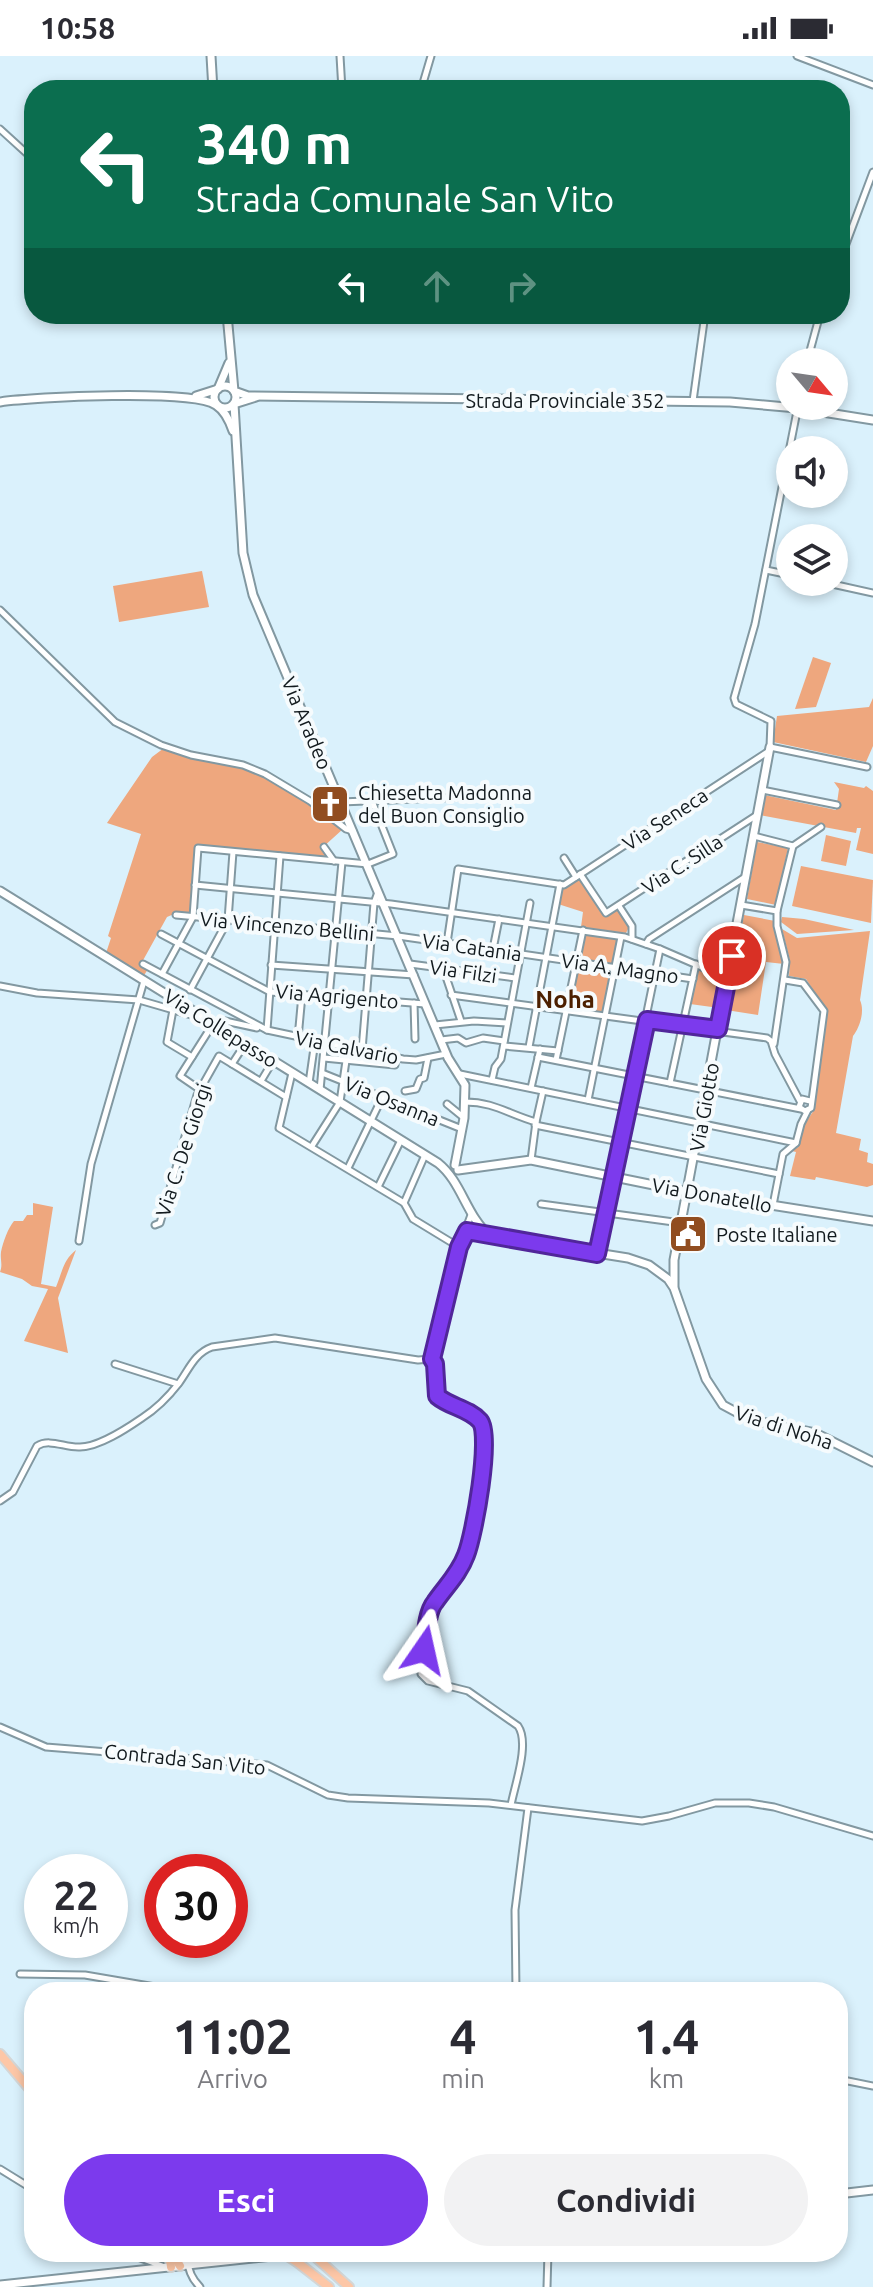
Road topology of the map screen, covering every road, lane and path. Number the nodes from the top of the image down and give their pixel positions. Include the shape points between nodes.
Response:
1 (211, 56) edge
2 (340, 56) edge
3 (431, 56) edge
4 (797, 56) edge
5 (212, 80) edge
6 (341, 80) edge
7 (424, 80) edge
8 (873, 85) edge
9 (0, 129) edge
10 (24, 151) edge
11 (873, 172) edge
12 (850, 233) edge
13 (228, 324) edge
14 (704, 324) edge
15 (817, 324) edge
16 (811, 348) edge
17 (230, 360) junction
18 (218, 389) junction
19 (234, 391) junction
20 (190, 397) junction
21 (256, 397) junction
22 (693, 401) junction
23 (0, 402) edge
24 (234, 404) junction
25 (218, 406) junction
26 (776, 406) edge
27 (848, 416) edge
28 (795, 420) edge
29 (873, 420) edge
30 (235, 437) junction
31 (766, 570) junction
32 (776, 572) edge
33 (848, 588) edge
34 (873, 593) edge
35 (0, 610) edge
36 (770, 749) junction
37 (867, 767) dead end
38 (762, 790) junction
39 (464, 797) dead end
40 (372, 801) junction
41 (341, 802) junction
42 (837, 805) dead end
43 (758, 815) junction
44 (821, 827) dead end
45 (353, 831) junction
46 (754, 836) junction
47 (793, 846) junction
48 (324, 847) dead end
49 (233, 852) junction
50 (280, 856) junction
51 (564, 858) dead end
52 (338, 862) junction
53 (368, 864) junction
54 (578, 875) junction
55 (746, 877) junction
56 (560, 884) junction
57 (195, 885) junction
58 (230, 889) junction
59 (379, 890) junction
60 (0, 891) edge
61 (277, 893) junction
62 (337, 899) junction
63 (374, 903) junction
64 (530, 903) dead end
65 (385, 905) junction
66 (741, 905) junction
67 (619, 906) junction
68 (777, 911) junction
69 (452, 912) junction
70 (176, 915) dead end
71 (193, 917) junction
72 (499, 919) junction
73 (228, 920) junction
74 (527, 923) junction
75 (275, 924) junction
76 (552, 926) junction
77 (334, 930) junction
78 (583, 930) junction
79 (161, 934) dead end
80 (371, 934) junction
81 (398, 936) junction
82 (621, 937) junction
83 (632, 939) junction
84 (447, 943) junction
85 (178, 944) junction
86 (646, 944) junction
87 (493, 949) junction
88 (660, 949) junction
89 (520, 954) junction
90 (546, 958) junction
91 (207, 959) junction
92 (577, 962) junction
93 (143, 964) dead end
94 (410, 964) junction
95 (696, 964) junction
96 (271, 965) junction
97 (615, 967) junction
98 (443, 968) junction
99 (331, 969) junction
100 (368, 972) junction
101 (656, 973) junction
102 (162, 974) junction
103 (415, 975) junction
104 (515, 978) junction
105 (727, 978) junction
106 (693, 979) junction
107 (144, 980) junction
108 (785, 980) junction
109 (0, 986) edge
110 (190, 990) junction
111 (270, 992) junction
112 (302, 995) junction
113 (451, 995) junction
114 (329, 997) junction
115 (139, 1000) junction
116 (366, 1000) junction
117 (414, 1003) junction
118 (511, 1003) junction
119 (427, 1004) junction
120 (537, 1006) junction
121 (568, 1009) junction
122 (173, 1010) junction
123 (196, 1012) junction
124 (231, 1012) junction
125 (606, 1015) junction
126 (647, 1020) junction
127 (225, 1021) junction
128 (461, 1021) junction
129 (507, 1023) junction
130 (435, 1025) junction
131 (684, 1025) junction
132 (217, 1026) junction
133 (718, 1029) junction
134 (267, 1030) junction
135 (298, 1038) junction
136 (415, 1039) dead end
137 (441, 1040) junction
138 (315, 1041) junction
139 (325, 1043) junction
140 (245, 1044) junction
141 (504, 1044) junction
142 (773, 1045) junction
143 (348, 1047) junction
144 (529, 1047) junction
145 (540, 1049) junction
146 (362, 1050) junction
147 (558, 1051) junction
148 (447, 1054) junction
149 (192, 1057) junction
150 (396, 1057) junction
151 (538, 1057) junction
152 (324, 1058) junction
153 (428, 1058) junction
154 (347, 1060) junction
155 (556, 1060) junction
156 (273, 1061) junction
157 (232, 1064) junction
158 (595, 1068) junction
159 (292, 1073) junction
160 (322, 1073) junction
161 (456, 1073) junction
162 (634, 1075) junction
163 (492, 1080) junction
164 (261, 1081) junction
165 (343, 1081) junction
166 (309, 1083) junction
167 (670, 1083) junction
168 (531, 1088) junction
169 (199, 1089) junction
170 (320, 1090) junction
171 (405, 1091) dead end
172 (543, 1091) junction
173 (707, 1091) junction
174 (286, 1097) junction
175 (382, 1098) junction
176 (588, 1100) junction
177 (800, 1101) junction
178 (810, 1101) junction
179 (340, 1102) junction
180 (465, 1102) junction
181 (447, 1104) dead end
182 (628, 1108) junction
183 (805, 1110) junction
184 (464, 1118) junction
185 (372, 1122) junction
186 (535, 1123) junction
187 (701, 1123) junction
188 (462, 1129) junction
189 (401, 1140) junction
190 (621, 1142) junction
191 (796, 1143) junction
192 (312, 1146) junction
193 (425, 1154) junction
194 (695, 1157) junction
195 (531, 1160) junction
196 (348, 1168) junction
197 (452, 1169) junction
198 (779, 1174) junction
199 (614, 1176) junction
200 (378, 1187) junction
201 (688, 1192) junction
202 (404, 1203) junction
203 (541, 1204) dead end
204 (773, 1206) junction
205 (606, 1213) junction
206 (471, 1215) junction
207 (873, 1221) edge
208 (682, 1223) junction
209 (155, 1225) dead end
210 (467, 1231) junction
211 (490, 1236) junction
212 (79, 1241) dead end
213 (459, 1247) junction
214 (597, 1254) junction
215 (674, 1260) junction
216 (660, 1272) junction
217 (674, 1288) junction
218 (432, 1359) junction
219 (115, 1364) dead end
220 (178, 1384) junction
221 (873, 1462) edge
222 (0, 1501) edge
223 (0, 1727) edge
224 (511, 1805) junction
225 (528, 1808) junction
226 (873, 1836) edge
227 (20, 1974) dead end
228 (126, 1982) edge
229 (516, 1982) edge
230 (0, 2054) edge
231 (848, 2081) edge
232 (24, 2082) edge
233 (873, 2086) edge
234 (0, 2169) edge
235 (24, 2184) edge
236 (873, 2190) edge
237 (848, 2193) edge
238 (161, 2262) edge
239 (174, 2262) edge
240 (180, 2262) edge
241 (214, 2262) edge
242 (297, 2262) edge
243 (322, 2262) edge
244 (326, 2262) edge
245 (548, 2262) edge
246 (176, 2266) junction
247 (327, 2266) junction
248 (0, 2285) edge
249 (200, 2287) edge
250 (329, 2287) edge
251 (349, 2287) edge
252 (547, 2287) edge

1 - 5 street
2 - 6 street
3 - 7 street
4 - 8 street
9 - 10 street
11 - 12 street
13 - 17 street
14 - 22 street
15 - 16 street
17 - 18 street
17 - 19 street
18 - 19 street
18 - 20 street
18 - 25 street
19 - 21 street, Strada Provinciale 352
19 - 24 street
20 - 23 street
20 - 25 street
21 - 22 street, Strada Provinciale 352
21 - 24 street, Strada Provinciale 352
22 - 26 street, Strada Provinciale 352
24 - 25 street
24 - 30 street, Via Aradeo
25 - 30 street, Via Aradeo
27 - 29 street, Strada Provinciale 352
28 - 31 street
30 - 41 street, Via Aradeo via 253,595
31 - 32 street
31 - 36 street via 734,698 736,704 771,721
33 - 34 street
35 - 45 street via 115,722 161,745 265,774
36 - 37 street
36 - 38 street, Via Giotto
36 - 54 street, Via Seneca
38 - 42 street
38 - 43 street, Via Giotto
39 - 40 street
40 - 41 street
40 - 53 street via 393,854
41 - 45 street, Via Aradeo
43 - 46 street, Via Giotto
43 - 67 street, Via C. Silla
44 - 47 street
45 - 53 street, Via Aradeo
46 - 47 street
46 - 55 street, Via Giotto
47 - 68 street
48 - 52 street
49 - 50 street
49 - 57 street via 198,848
49 - 58 street
50 - 52 street
50 - 61 street
51 - 54 street
52 - 53 street
52 - 62 street
53 - 59 street, Via Aradeo
54 - 56 street, Via Seneca
54 - 67 street, Via C. Silla via 606,913
55 - 66 street, Via Giotto
55 - 86 street
56 - 69 street via 458,869
56 - 76 street
57 - 58 street
57 - 71 street
58 - 61 street
58 - 73 street
59 - 63 street
59 - 65 street, Via Aradeo
60 - 107 street, Via Collepasso
61 - 62 street
61 - 75 street
62 - 63 street
62 - 77 street
63 - 65 street
63 - 80 street
64 - 74 street
65 - 69 street
65 - 81 street, Via Aradeo
66 - 68 street
66 - 105 street, Via Giotto
67 - 83 street via 632,926
68 - 108 street
69 - 72 street
69 - 84 street
70 - 71 street, Via Vincenzo Bellini
71 - 73 street, Via Vincenzo Bellini
71 - 85 street
72 - 74 street
72 - 87 street
73 - 75 street, Via Vincenzo Bellini
73 - 91 street
74 - 76 street
74 - 89 street
75 - 77 street, Via Vincenzo Bellini
75 - 96 street
76 - 78 street
76 - 90 street
77 - 80 street, Via Vincenzo Bellini
77 - 99 street
78 - 82 street
78 - 92 street
79 - 85 street, Via Agrigento
80 - 81 street, Via Vincenzo Bellini
80 - 100 street
81 - 84 street, Via Catania
81 - 94 street, Via Aradeo
82 - 83 street
82 - 97 street
83 - 86 street
84 - 87 street, Via Catania
85 - 91 street, Via Agrigento
85 - 102 street
86 - 88 street
87 - 89 street, Via Catania
88 - 95 street
88 - 101 street
89 - 90 street, Via Catania
89 - 104 street
90 - 92 street, Via A. Magno
90 - 120 street
91 - 110 street
91 - 111 street, Via Agrigento
92 - 97 street, Via A. Magno
92 - 121 street
93 - 102 street, Via Calvario
94 - 98 street, Via Filzi
94 - 103 street, Via Aradeo
95 - 105 street
95 - 106 street
96 - 99 street
96 - 111 street
97 - 101 street, Via A. Magno
97 - 125 street
98 - 104 street, Via Filzi
98 - 113 street
99 - 100 street
99 - 114 street
100 - 103 street
100 - 116 street
101 - 106 street, Via A. Magno
101 - 126 street
102 - 110 street, Via Calvario
103 - 119 street, Via Aradeo
104 - 118 street
105 - 133 street, Via Giotto
106 - 131 street
107 - 115 street
107 - 123 street, Via Collepasso
108 - 142 street
108 - 178 street via 803,983 824,1011
109 - 115 street
110 - 124 street, Via Calvario
111 - 112 street, Via Agrigento
111 - 134 street
112 - 114 street, Via Agrigento
112 - 135 street
113 - 118 street
113 - 128 street
114 - 116 street, Via Agrigento
114 - 139 street
115 - 122 street
115 - 212 street via 91,1164
116 - 117 street, Via Agrigento
116 - 146 street
117 - 119 street, Via Agrigento
117 - 136 street
118 - 120 street
118 - 129 street
119 - 130 street, Via Aradeo
120 - 121 street
120 - 144 street
121 - 125 street
121 - 147 street
122 - 123 street
122 - 149 street via 167,1042
123 - 132 street, Via Collepasso
124 - 127 street
124 - 134 street, Via Calvario
125 - 126 street
125 - 158 street
126 - 131 street
126 - 162 street
127 - 132 street
127 - 134 street, Via Calvario
128 - 129 street
128 - 130 street
129 - 141 street
130 - 137 street, Via Aradeo
131 - 133 street
131 - 167 street
132 - 140 street, Via Collepasso
132 - 149 street
133 - 142 street via 767,1038
133 - 173 street, Via Giotto
134 - 135 street, Via Calvario
135 - 138 street, Via Calvario
137 - 141 street via 458,1038 466,1043 483,1038
137 - 148 street, Via Aradeo
138 - 139 street, Via Calvario
138 - 166 street
139 - 143 street, Via Calvario
139 - 152 street
140 - 156 street, Via Collepasso
140 - 157 street
141 - 144 street
141 - 163 street
142 - 177 street
143 - 146 street, Via Calvario
143 - 154 street
144 - 145 street
145 - 147 street
145 - 151 street
146 - 150 street, Via Calvario
147 - 155 street
148 - 153 street, Via Calvario
148 - 161 street, Via Aradeo
149 - 169 street via 180,1076
150 - 153 street, Via Calvario
150 - 154 street via 395,1065
151 - 155 street
151 - 168 street
152 - 154 street
152 - 160 street
153 - 171 street via 424,1078 416,1089
154 - 165 street
155 - 158 street
156 - 159 street, Via Collepasso
156 - 164 street
157 - 164 street, Via C. De Giorgi
157 - 169 street, Via C. De Giorgi via 219,1056
158 - 162 street
158 - 176 street
159 - 166 street, Via Collepasso
159 - 174 street
160 - 165 street, Via Osanna
160 - 170 street
161 - 163 street
161 - 180 street, Via Aradeo via 465,1085
162 - 167 street
162 - 182 street
163 - 168 street
164 - 174 street, Via C. De Giorgi
165 - 175 street, Via Osanna
165 - 179 street
166 - 170 street, Via Collepasso
167 - 173 street
168 - 172 street
169 - 209 street, Via C. De Giorgi via 160,1223
170 - 179 street, Via Collepasso
172 - 176 street
172 - 186 street
173 - 183 street
173 - 187 street, Via Giotto
174 - 192 street via 279,1128
175 - 185 street
175 - 188 street, Via Osanna
176 - 182 street
177 - 178 street
177 - 183 street
178 - 183 street
179 - 185 street, Via Collepasso
179 - 192 street
180 - 184 street
180 - 186 street via 489,1102
181 - 184 street
182 - 187 street
182 - 190 street
183 - 191 street
184 - 188 street
185 - 189 street, Via Collepasso
185 - 196 street
186 - 190 street
186 - 195 street
187 - 191 street
187 - 194 street, Via Giotto
188 - 197 street
189 - 193 street, Via Collepasso
189 - 200 street
190 - 194 street
190 - 199 street
191 - 198 street via 783,1154
192 - 196 street
193 - 197 street, Via Collepasso
193 - 202 street
194 - 198 street
194 - 201 street, Via Giotto
195 - 197 street, Via Donatello
195 - 199 street, Via Donatello
196 - 200 street
197 - 206 street
198 - 204 street
199 - 201 street, Via Donatello
199 - 205 street
200 - 202 street
201 - 204 street, Via Donatello
201 - 208 street, Via Giotto
202 - 213 street via 413,1219
203 - 205 street
204 - 207 street, Via Donatello
205 - 208 street
205 - 214 street
206 - 210 street
206 - 211 street
208 - 215 street, Via Giotto
210 - 211 street
210 - 213 street
211 - 214 street
213 - 218 street
214 - 216 street via 635,1260
215 - 216 street
215 - 217 street, Via Giotto
216 - 217 street
217 - 221 street, Via di Noha via 706,1379 723,1405 751,1420 815,1433
218 - 220 street via 260,1339 203,1350
218 - 224 street via 437,1396 470,1412 485,1435 467,1554 434,1602 421,1674 428,1681 468,1691 522,1731
219 - 220 street
220 - 222 street via 145,1416 94,1444 84,1448 40,1443 11,1495
223 - 224 street, Contrada San Vito via 46,1747 267,1765 328,1795
224 - 225 street, Contrada San Vito
225 - 226 street, Contrada San Vito via 642,1821 715,1803 749,1803
225 - 229 street via 515,1909
227 - 228 street
230 - 232 main road
231 - 233 street
234 - 235 street
236 - 237 street
238 - 246 street
239 - 246 main road
240 - 246 street
241 - 246 street
242 - 250 main road, bridge
243 - 247 main road
244 - 247 main road
245 - 252 street
246 - 248 street
246 - 249 street
247 - 251 main road

